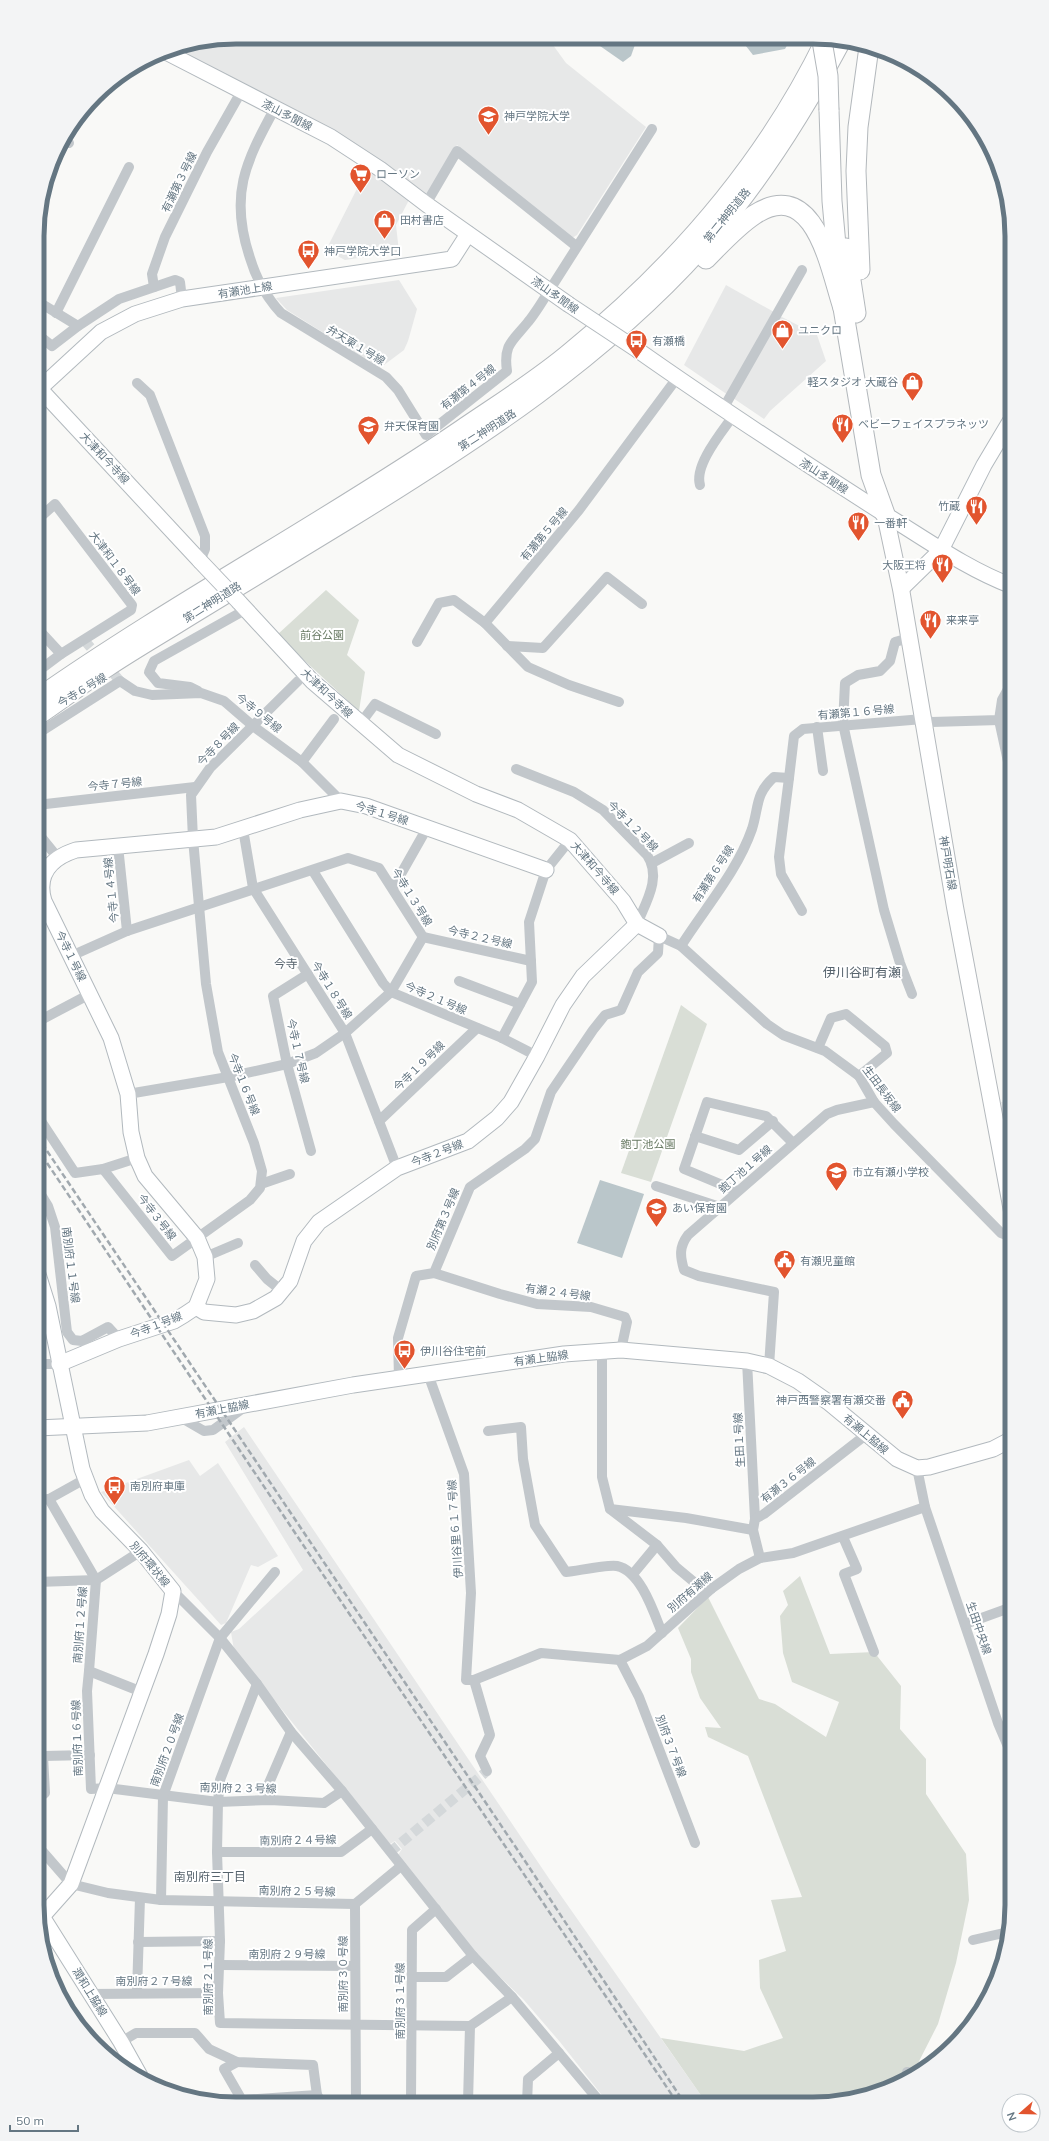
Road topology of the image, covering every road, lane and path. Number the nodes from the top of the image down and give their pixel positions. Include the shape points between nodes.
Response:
1 (822, 44) edge
2 (823, 44) edge
3 (831, 45) edge
4 (838, 46) edge
5 (868, 52) edge
6 (172, 55) edge
7 (241, 92) junction
8 (275, 108) junction
9 (833, 110) junction
10 (652, 129) dead end
11 (129, 167) dead end
12 (426, 204) junction
13 (468, 234) junction
14 (576, 246) junction
15 (802, 270) dead end
16 (154, 287) junction
17 (262, 287) junction
18 (550, 291) junction
19 (182, 299) junction
20 (44, 305) edge
21 (848, 305) junction
22 (56, 313) junction
23 (78, 326) junction
24 (44, 340) edge
25 (677, 378) junction
26 (137, 383) dead end
27 (44, 384) edge
28 (44, 395) edge
29 (515, 412) junction
30 (728, 412) junction
31 (1005, 430) edge
32 (426, 435) joint
33 (700, 485) dead end
34 (44, 514) edge
35 (885, 514) junction
36 (941, 550) junction
37 (200, 561) junction
38 (1005, 583) edge
39 (900, 589) junction
40 (642, 604) dead end
41 (242, 606) junction
42 (485, 623) junction
43 (44, 636) edge
44 (909, 638) junction
45 (417, 642) dead end
46 (507, 646) junction
47 (61, 654) junction
48 (44, 667) edge
49 (120, 681) joint
50 (298, 681) dead end
51 (201, 693) junction
52 (44, 694) edge
53 (1005, 695) edge
54 (619, 702) dead end
55 (44, 711) edge
56 (334, 719) dead end
57 (923, 719) junction
58 (999, 720) junction
59 (360, 724) junction
60 (843, 724) junction
61 (253, 726) junction
62 (817, 727) junction
63 (44, 730) edge
64 (436, 734) dead end
65 (1005, 748) edge
66 (302, 762) junction
67 (516, 769) dead end
68 (823, 771) dead end
69 (789, 778) junction
70 (195, 787) junction
71 (341, 801) junction
72 (44, 804) edge
73 (427, 828) junction
74 (243, 829) junction
75 (193, 839) junction
76 (570, 840) junction
77 (44, 841) edge
78 (689, 843) dead end
79 (118, 846) junction
80 (58, 858) junction
81 (652, 862) junction
82 (546, 870) junction
83 (313, 871) junction
84 (44, 878) edge
85 (253, 888) junction
86 (392, 888) junction
87 (44, 902) edge
88 (199, 907) junction
89 (802, 911) dead end
90 (637, 924) junction
91 (127, 930) junction
92 (659, 936) junction
93 (423, 937) junction
94 (681, 946) junction
95 (71, 956) junction
96 (531, 961) junction
97 (308, 974) junction
98 (459, 981) dead end
99 (391, 992) junction
100 (90, 994) junction
101 (912, 994) dead end
102 (520, 1004) junction
103 (44, 1018) edge
104 (476, 1028) junction
105 (345, 1033) junction
106 (502, 1038) junction
107 (818, 1048) junction
108 (537, 1056) junction
109 (288, 1064) junction
110 (859, 1076) junction
111 (228, 1077) junction
112 (128, 1094) junction
113 (874, 1102) junction
114 (379, 1121) junction
115 (773, 1122) junction
116 (44, 1126) edge
117 (695, 1136) junction
118 (793, 1143) junction
119 (311, 1151) dead end
120 (137, 1158) junction
121 (396, 1168) junction
122 (103, 1169) junction
123 (290, 1174) dead end
124 (1005, 1174) edge
125 (260, 1184) junction
126 (656, 1186) dead end
127 (738, 1191) junction
128 (44, 1199) edge
129 (720, 1207) junction
130 (1005, 1234) edge
131 (197, 1238) junction
132 (238, 1243) dead end
133 (205, 1257) junction
134 (255, 1265) dead end
135 (434, 1273) junction
136 (282, 1291) junction
137 (196, 1307) junction
138 (44, 1310) edge
139 (119, 1339) junction
140 (621, 1350) junction
141 (602, 1351) junction
142 (746, 1361) junction
143 (44, 1364) edge
144 (59, 1364) junction
145 (769, 1366) junction
146 (428, 1374) junction
147 (399, 1378) junction
148 (73, 1426) junction
149 (44, 1428) edge
150 (488, 1431) dead end
151 (867, 1434) junction
152 (1005, 1442) edge
153 (917, 1468) junction
154 (85, 1479) junction
155 (44, 1499) edge
156 (49, 1499) junction
157 (925, 1507) junction
158 (610, 1509) junction
159 (755, 1519) junction
160 (753, 1530) junction
161 (844, 1537) junction
162 (657, 1545) junction
163 (141, 1551) junction
164 (760, 1558) junction
165 (275, 1572) dead end
166 (633, 1574) junction
167 (96, 1580) junction
168 (44, 1582) edge
169 (711, 1589) junction
170 (173, 1592) junction
171 (1005, 1610) edge
172 (965, 1624) junction
173 (662, 1633) junction
174 (220, 1638) junction
175 (874, 1652) dead end
176 (620, 1660) junction
177 (89, 1671) junction
178 (474, 1680) junction
179 (257, 1684) junction
180 (142, 1692) junction
181 (291, 1732) junction
182 (1005, 1740) edge
183 (44, 1755) edge
184 (90, 1755) junction
185 (487, 1771) dead end
186 (107, 1788) junction
187 (342, 1791) junction
188 (163, 1796) junction
189 (270, 1800) junction
190 (218, 1802) junction
191 (372, 1829) junction
192 (695, 1843) dead end
193 (217, 1852) junction
194 (44, 1853) edge
195 (401, 1866) junction
196 (71, 1884) junction
197 (140, 1898) junction
198 (161, 1900) junction
199 (219, 1902) junction
200 (355, 1904) junction
201 (436, 1910) junction
202 (44, 1911) edge
203 (45, 1923) edge
204 (1002, 1933) edge
205 (973, 1940) dead end
206 (220, 1941) junction
207 (138, 1942) junction
208 (473, 1956) junction
209 (220, 1966) junction
210 (355, 1966) junction
211 (412, 1977) junction
212 (137, 1992) junction
213 (218, 1993) junction
214 (90, 1994) junction
215 (512, 1997) junction
216 (355, 2025) junction
217 (412, 2025) junction
218 (470, 2026) junction
219 (121, 2042) junction
220 (559, 2053) junction
221 (237, 2062) junction
222 (136, 2069) edge
223 (240, 2097) edge
224 (319, 2097) edge
225 (356, 2097) edge
226 (411, 2097) edge
227 (468, 2097) edge
228 (527, 2097) edge
229 (596, 2097) edge

1 - 52 highway, 第二神明道路 via 815,62 774,130 725,199 639,292 571,352 398,472 101,654
2 - 9 highway, bridge
3 - 9 highway via 835,75
4 - 29 highway, 第二神明道路 via 780,145 735,208 707,241 617,330
5 - 21 highway via 858,128 856,179 860,270
6 - 7 street, 漆山多聞線
7 - 8 street, 漆山多聞線
7 - 16 street, 有瀬第３号線 via 207,152 165,237 152,274
8 - 12 street, 漆山多聞線 via 331,137 380,169
8 - 17 street, 弁天東１号線 via 250,158 242,183 239,210 243,239
9 - 21 highway via 832,201
10 - 14 street
11 - 22 street
12 - 13 street, 漆山多聞線
12 - 14 street via 457,151
13 - 17 street, 有瀬池上線 via 452,259
13 - 18 street, 漆山多聞線
14 - 18 street
15 - 30 street
16 - 19 street via 174,280 180,282
16 - 23 street via 119,299
17 - 19 street, 有瀬池上線
17 - 32 street, 弁天東１号線 via 281,313 386,377 398,390
18 - 25 street, 漆山多聞線, bridge
18 - 32 street, 有瀬第４号線 via 528,322 510,341 505,357 507,371
19 - 27 street, 有瀬池上線 via 135,314 101,332
20 - 22 street
21 - 29 highway via 813,224 795,209 779,206 770,208 746,221 667,295 583,366
21 - 35 highway via 872,475
22 - 23 street
23 - 24 street via 52,346
25 - 30 street, 漆山多聞線
25 - 42 street, 有瀬第５号線 via 579,510
26 - 37 street via 150,395 205,536 205,549
28 - 37 street, 大津和今寺線
29 - 55 highway, 第二神明道路 via 406,483 109,666
30 - 33 street via 704,460
30 - 35 street, 漆山多聞線
31 - 36 street
34 - 47 street, 大津和１８号線 via 55,504 132,605 131,610
35 - 36 street, 漆山多聞線
35 - 39 main road, 神戸明石線
36 - 38 street, 漆山多聞線
36 - 39 street
37 - 41 street, 大津和今寺線, bridge
39 - 44 main road, 神戸明石線
40 - 46 street via 607,577 543,648
41 - 51 street via 154,661 149,672 158,683 190,687
41 - 59 street, 大津和今寺線 via 312,681
42 - 45 street via 454,600 439,604
42 - 46 street
43 - 47 street
44 - 57 main road, 神戸明石線
44 - 60 street via 895,642 890,661 880,671 858,675 845,683
46 - 54 street via 528,667 569,685
47 - 48 street
49 - 51 street, 今寺９号線 via 135,691 152,695
49 - 63 street, 今寺６号線
50 - 61 street, 今寺８号線
51 - 61 street, 今寺９号線 via 224,701
53 - 58 street
56 - 66 street
57 - 58 street, 有瀬第１６号線 via 932,722
57 - 60 street, 有瀬第１６号線
57 - 124 main road, 神戸明石線
58 - 65 street
59 - 64 street via 375,704
59 - 76 street, 大津和今寺線 via 398,755 476,794 518,810
60 - 62 street, 有瀬第１６号線
60 - 101 street via 884,910
61 - 66 street, 今寺９号線
61 - 70 street, 今寺８号線 via 210,768
62 - 68 street
62 - 69 street, 有瀬第１６号線 via 803,729 794,736
66 - 71 street, 今寺９号線
67 - 81 street, 今寺１２号線 via 574,792 603,810
69 - 89 street via 779,857 781,874
69 - 94 street, 有瀬第６号線 via 774,777 764,786 746,845 730,874
70 - 72 street, 今寺７号線
70 - 75 street, 今寺８号線 via 191,795
71 - 73 street, 今寺１号線 via 366,806
71 - 74 street, 今寺１号線 via 300,810
73 - 82 street, 今寺１号線
73 - 86 street
74 - 75 street, 今寺１号線 via 216,837
74 - 85 street, 今寺１８号線
75 - 79 street, 今寺１号線
75 - 88 street, 今寺１６号線
76 - 82 street
76 - 90 street, 大津和今寺線 via 623,901
77 - 80 street
78 - 81 street
79 - 80 street, 今寺１号線 via 76,850
79 - 91 street, 今寺１４号線
80 - 84 street, 今寺１号線 via 49,867
81 - 90 street, 今寺１２号線 via 655,880
82 - 96 street via 529,922
83 - 85 street, 今寺１３号線
83 - 86 street, 今寺１３号線 via 348,858 379,868
83 - 99 street, 今寺２１号線
85 - 88 street, 今寺１３号線
85 - 97 street, 今寺１８号線
86 - 93 street, 今寺１３号線
87 - 95 street, 今寺１号線
88 - 91 street, 今寺１３号線
88 - 111 street, 今寺１６号線 via 206,984 218,1052
90 - 92 street
90 - 108 street, 今寺２号線 via 583,976 562,1005
91 - 95 street, 今寺１３号線
92 - 94 street, 生田長坂線
92 - 135 street, 別府第３号線 via 658,953 638,972 621,1010 605,1015 551,1092 535,1139 525,1149 470,1187
93 - 96 street, 今寺２２号線
93 - 99 street, 今寺１３号線
94 - 107 street, 生田長坂線 via 767,1024 783,1035
95 - 100 street, 今寺１号線
96 - 102 street via 532,982
97 - 105 street, 今寺１８号線
97 - 109 street, 今寺１７号線 via 273,996
98 - 102 street
99 - 104 street, 今寺２１号線
99 - 105 street, 今寺１３号線
100 - 103 street
100 - 112 street, 今寺１号線 via 111,1038
102 - 106 street
104 - 106 street, 今寺２１号線
104 - 114 street, 今寺１９号線
105 - 109 street, 今寺１３号線 via 316,1053
105 - 114 street, 今寺１８号線
106 - 108 street, 今寺２１号線
107 - 110 street, 生田長坂線
107 - 110 street via 831,1018 846,1014 885,1046 887,1053
108 - 121 street, 今寺２号線 via 511,1102 482,1131 468,1141
109 - 111 street, 今寺１３号線
109 - 119 street, 今寺１７号線
110 - 113 street, 生田長坂線
111 - 112 street, 今寺１３号線
111 - 125 street, 今寺１６号線 via 254,1143 262,1171
112 - 120 street, 今寺１号線 via 131,1132
113 - 118 street, 鉋丁池１号線 via 827,1114
113 - 130 street, 生田長坂線
114 - 121 street, 今寺１８号線
115 - 117 street via 739,1150
115 - 117 street via 766,1116 707,1102
115 - 118 street
116 - 122 street via 75,1173
117 - 127 street via 684,1169
118 - 127 street, 鉋丁池１号線
120 - 122 street
120 - 131 street, 今寺１号線 via 146,1176
121 - 136 street, 今寺２号線 via 319,1222 304,1241 290,1281
122 - 131 street, 今寺３号線 via 172,1256
123 - 125 street
125 - 131 street via 260,1188 250,1200
126 - 129 street
127 - 129 street, 鉋丁池１号線
128 - 139 street, 南別府１１号線 via 55,1227 67,1332 72,1340 82,1340 108,1327
129 - 145 street, 鉋丁池１号線 via 682,1242 680,1255 684,1270 700,1276 774,1292
131 - 133 street, 今寺１号線
132 - 133 street
133 - 137 street, 今寺１号線 via 207,1279
134 - 136 street
135 - 140 street, 有瀬２４号線 via 537,1304 591,1307 625,1317 627,1322
135 - 147 street via 416,1276 398,1338
136 - 137 street, 今寺２号線 via 276,1298 253,1311 236,1315 204,1312
137 - 139 street, 今寺１号線 via 174,1321
138 - 144 street, 別府環状線
139 - 144 street, 今寺１号線
140 - 141 street, 有瀬上脇線
140 - 142 street, 有瀬上脇線
141 - 146 street, 有瀬上脇線 via 564,1354
141 - 158 street via 602,1477
142 - 145 street, 有瀬上脇線
142 - 159 street, 生田１号線
143 - 144 street
144 - 148 street, 別府環状線
145 - 151 street, 有瀬上脇線 via 798,1381
146 - 147 street, 有瀬上脇線
146 - 178 street, 伊川谷里６１７号線 via 464,1474 471,1593 466,1680
147 - 148 street, 有瀬上脇線 via 147,1422
148 - 149 street, 有瀬上脇線
148 - 154 street, 別府環状線
150 - 166 street via 521,1427 535,1525 566,1572 617,1566
151 - 153 street, 有瀬上脇線 via 897,1459
151 - 159 street, 有瀬３６号線
152 - 153 street via 993,1449
153 - 157 street, 生田中央線
154 - 156 street
154 - 163 street, 別府環状線 via 102,1511
155 - 156 street
156 - 167 street, 南別府１２号線
157 - 161 street, 別府有瀬線
157 - 172 street, 生田中央線
158 - 160 street via 686,1518
158 - 162 street
159 - 160 street
160 - 164 street
161 - 164 street, 別府有瀬線 via 793,1553
161 - 175 street via 857,1569 844,1574
162 - 166 street
162 - 169 street via 694,1582
163 - 167 street
163 - 170 street, 別府環状線
164 - 169 street, 別府有瀬線
165 - 174 street, 南別府２０号線
166 - 173 street
167 - 168 street
167 - 177 street, 南別府１２号線
169 - 173 street, 別府有瀬線
170 - 174 street
170 - 180 street, 別府環状線 via 170,1614
171 - 172 street
172 - 182 street, 生田中央線
173 - 176 street, 別府有瀬線 via 647,1646
174 - 179 street
174 - 188 street, 南別府２０号線
176 - 178 street via 540,1653
176 - 192 street, 別府３７号線 via 639,1697
177 - 180 street, 南別府１２号線
177 - 184 street, 南別府１６号線 via 87,1691
178 - 185 street via 490,1736 480,1756
179 - 181 street
179 - 190 street, 南別府２１号線 via 220,1780
180 - 186 street, 別府環状線
181 - 187 street
181 - 189 street via 269,1783
183 - 184 street
184 - 186 street, 南別府１６号線 via 91,1789
186 - 188 street, 南別府２３号線
186 - 196 street, 別府環状線
187 - 189 street, 南別府２３号線 via 324,1802
187 - 191 street
188 - 190 street, 南別府２３号線
188 - 198 street, 南別府２０号線
189 - 190 street, 南別府２３号線
190 - 193 street, 南別府２１号線
191 - 193 street, 南別府２４号線 via 341,1852
191 - 195 street
193 - 199 street, 南別府２１号線
194 - 196 street
195 - 200 street
195 - 201 street
196 - 197 street, 南別府２５号線
196 - 202 street, 別府環状線
197 - 198 street, 南別府２５号線
197 - 207 street
198 - 199 street, 南別府２５号線
199 - 200 street, 南別府２５号線
199 - 206 street, 南別府２１号線
200 - 210 street, 南別府３０号線
201 - 208 street
201 - 211 street, 南別府３１号線 via 412,1930
203 - 214 street, 潤和上脇線
204 - 205 street
206 - 207 street
206 - 209 street, 南別府２１号線
207 - 212 street
208 - 211 street via 446,1977
208 - 215 street
209 - 210 street, 南別府２９号線
209 - 213 street, 南別府２１号線
210 - 216 street, 南別府３０号線
211 - 217 street, 南別府３１号線
212 - 213 street, 南別府２７号線
212 - 214 street, 南別府２７号線
213 - 216 street, 南別府２１号線 via 220,2023
214 - 219 street, 潤和上脇線
215 - 218 street
215 - 220 street
216 - 217 street, 南別府２１号線
216 - 225 street, 南別府３０号線
217 - 218 street, 南別府２１号線
217 - 226 street, 南別府３１号線
218 - 227 street
219 - 221 street via 136,2033 195,2033 209,2049
219 - 222 street, 潤和上脇線
220 - 228 street via 528,2079
220 - 229 street
221 - 223 street via 224,2069
221 - 224 street via 313,2065

